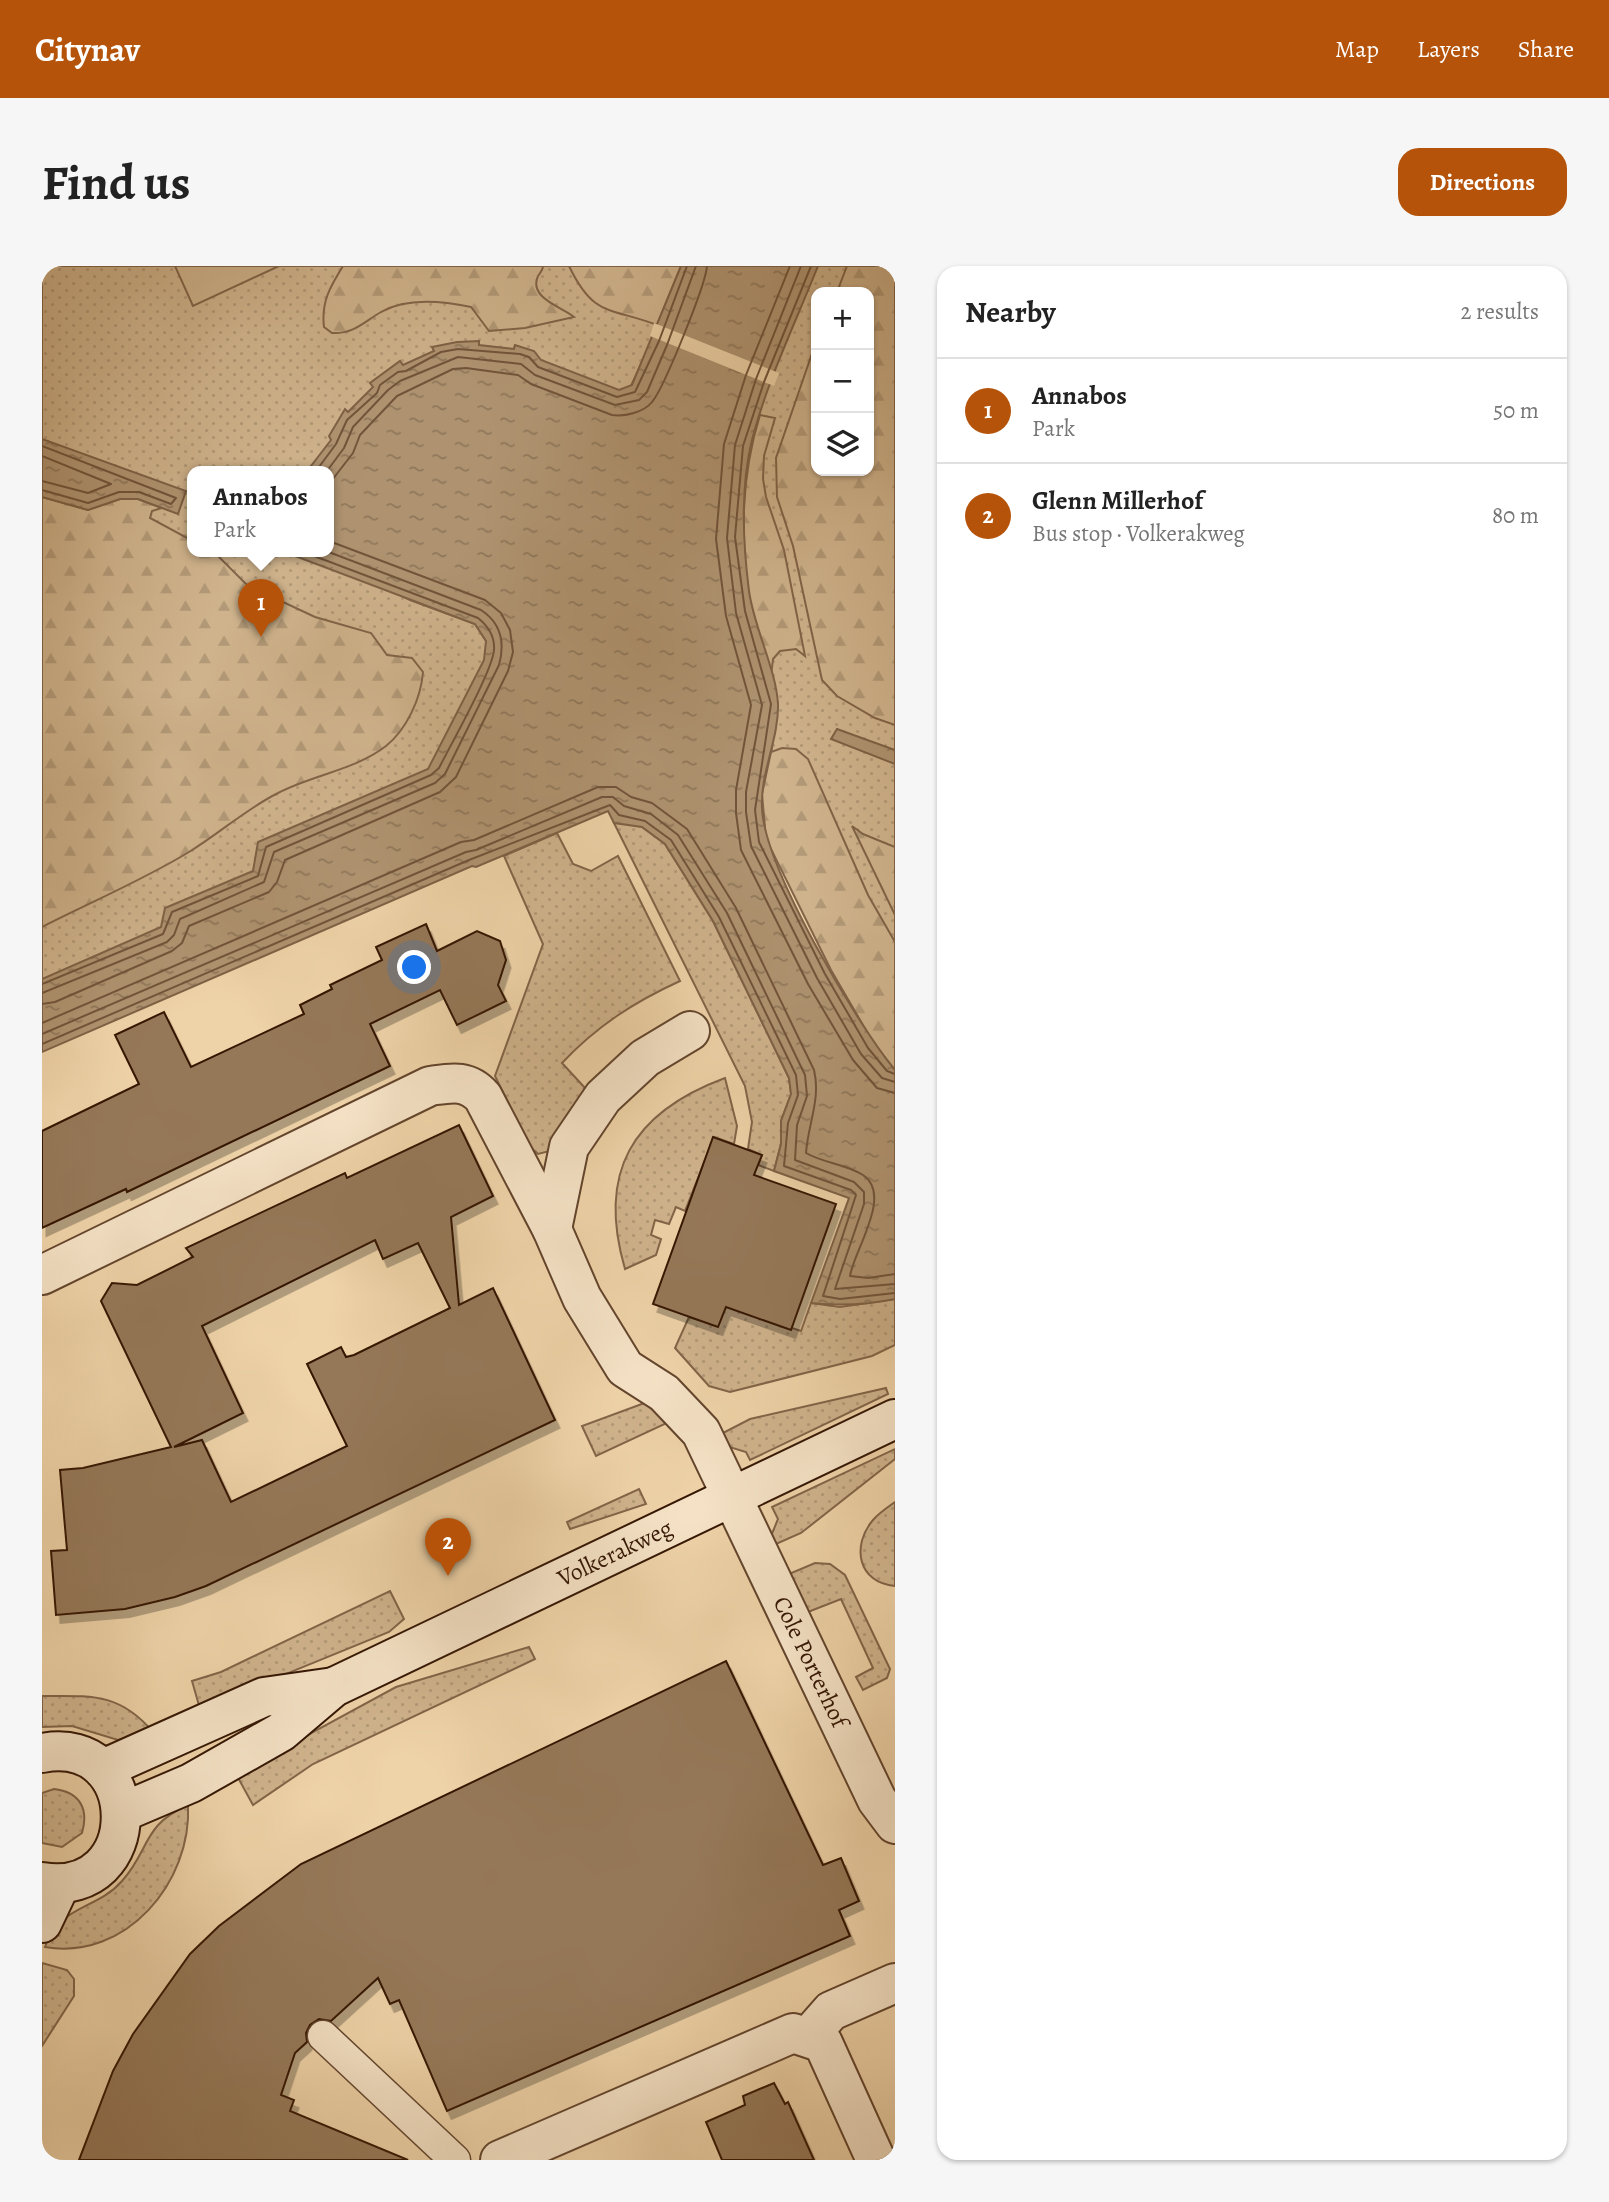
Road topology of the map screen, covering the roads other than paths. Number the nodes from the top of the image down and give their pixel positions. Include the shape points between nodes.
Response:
1 (690, 1031) dead end
2 (552, 1229) junction
3 (42, 1275) edge
4 (895, 1419) edge
5 (733, 1496) junction
6 (334, 1687) junction
7 (42, 1753) edge
8 (103, 1769) junction
9 (123, 1812) junction
10 (895, 1824) edge
11 (51, 1883) edge
12 (42, 1923) edge
13 (895, 1983) edge
14 (323, 2036) dead end
15 (810, 2036) junction
16 (455, 2160) edge
17 (500, 2160) edge
18 (876, 2160) edge

1 - 2 street via 645,1058 596,1107 569,1147
2 - 3 street, Cole Porterhof via 483,1097 474,1087 457,1082 430,1086
2 - 5 street, Cole Porterhof via 582,1298 625,1368 664,1393 701,1432
4 - 5 street, Volkerakweg
5 - 6 street, Volkerakweg
5 - 10 street, Cole Porterhof via 877,1800
6 - 8 street, Volkerakweg via 264,1697
6 - 9 street, Volkerakweg via 281,1732 191,1783
7 - 8 street via 56,1750 81,1755
8 - 9 street via 117,1789
9 - 11 street via 117,1847 93,1874
11 - 12 street
13 - 15 street via 831,2011
14 - 16 lane
15 - 17 street via 793,2033
15 - 18 street via 823,2043

